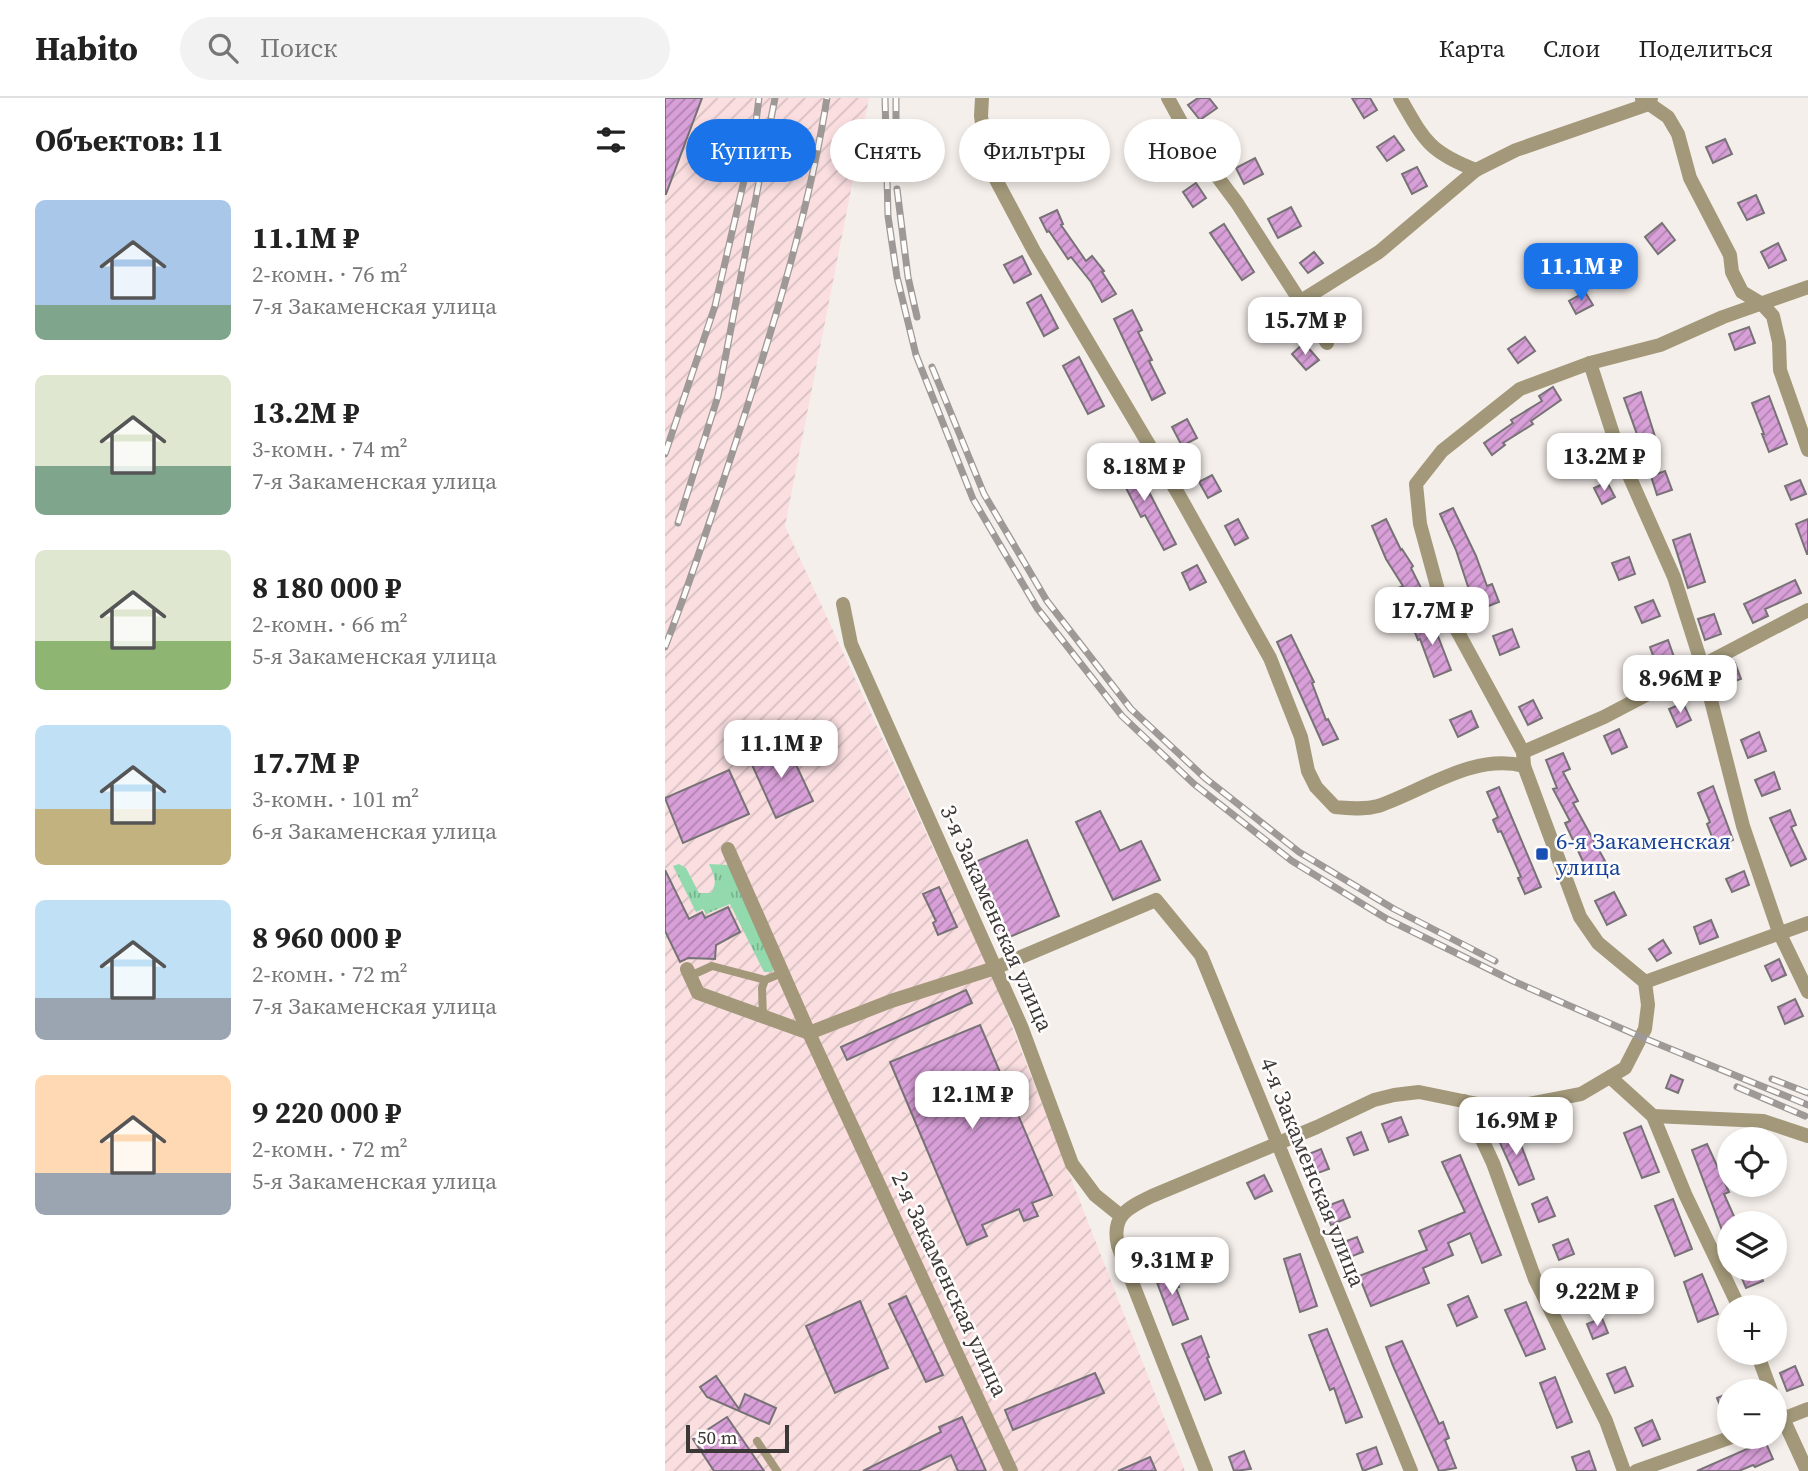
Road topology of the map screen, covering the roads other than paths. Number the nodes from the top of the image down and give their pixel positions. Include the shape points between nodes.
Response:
1 (982, 98) edge
2 (1168, 98) edge
3 (1400, 98) edge
4 (1647, 100) edge
5 (1476, 170) junction
6 (1808, 287) edge
7 (1301, 301) junction
8 (1762, 304) junction
9 (1327, 343) dead end
10 (1590, 363) junction
11 (1808, 450) edge
12 (843, 604) dead end
13 (1808, 610) edge
14 (1702, 665) junction
15 (1523, 759) junction
16 (728, 849) dead end
17 (1808, 923) edge
18 (1779, 932) junction
19 (995, 968) junction
20 (688, 973) joint
21 (782, 973) junction
22 (765, 980) junction
23 (1644, 982) junction
24 (1808, 992) edge
25 (763, 1018) junction
26 (809, 1033) junction
27 (1609, 1077) junction
28 (1464, 1101) junction
29 (1653, 1116) junction
30 (1808, 1136) edge
31 (1279, 1142) junction
32 (1121, 1216) junction
33 (1733, 1295) edge
34 (1808, 1409) edge
35 (1787, 1417) edge
36 (1787, 1437) edge
37 (757, 1441) dead end
38 (1717, 1443) edge
39 (777, 1471) edge
40 (1011, 1471) edge
41 (1206, 1471) edge
42 (1411, 1471) edge
43 (1624, 1471) edge
44 (1636, 1471) edge
45 (1807, 1471) edge

1 - 15 street via 985,146 994,176 1270,658 1316,787 1335,807 1358,809 1456,773
2 - 7 street via 1193,144
3 - 5 street via 1424,140 1448,160
4 - 5 street
4 - 8 street via 1668,117 1678,134 1690,178 1730,255 1742,292
5 - 7 street via 1380,252
6 - 8 street
7 - 9 street
8 - 10 street via 1660,345
8 - 11 street via 1773,316 1780,370
10 - 14 street via 1619,453 1674,577
10 - 15 street via 1520,388 1442,451 1416,484 1420,524 1441,601
12 - 19 street, 3-я Закаменская улица via 851,644
13 - 14 street
14 - 15 street
14 - 18 street via 1742,826
15 - 23 street via 1580,917 1598,943
16 - 21 street, 2-я Закаменская улица
17 - 18 street
18 - 23 street
18 - 24 street
19 - 26 street
19 - 31 street, 4-я Закаменская улица via 1156,900 1201,955
19 - 32 street, 3-я Закаменская улица via 1072,1164 1095,1195
20 - 22 lane via 712,966
20 - 25 street via 698,993
21 - 22 lane
21 - 26 street, 2-я Закаменская улица
22 - 25 lane
23 - 27 street via 1648,1005 1645,1029 1625,1068
25 - 26 street
26 - 40 street, 2-я Закаменская улица
27 - 28 street via 1581,1094 1502,1109
27 - 29 street
28 - 31 street via 1419,1092 1394,1095
28 - 43 street via 1493,1163 1535,1279 1606,1421
29 - 30 street via 1763,1121
29 - 33 street
31 - 32 street via 1132,1206
31 - 42 street, 4-я Закаменская улица
32 - 41 street via 1114,1231 1118,1246
34 - 35 street
36 - 45 street
37 - 39 lane
38 - 44 street

